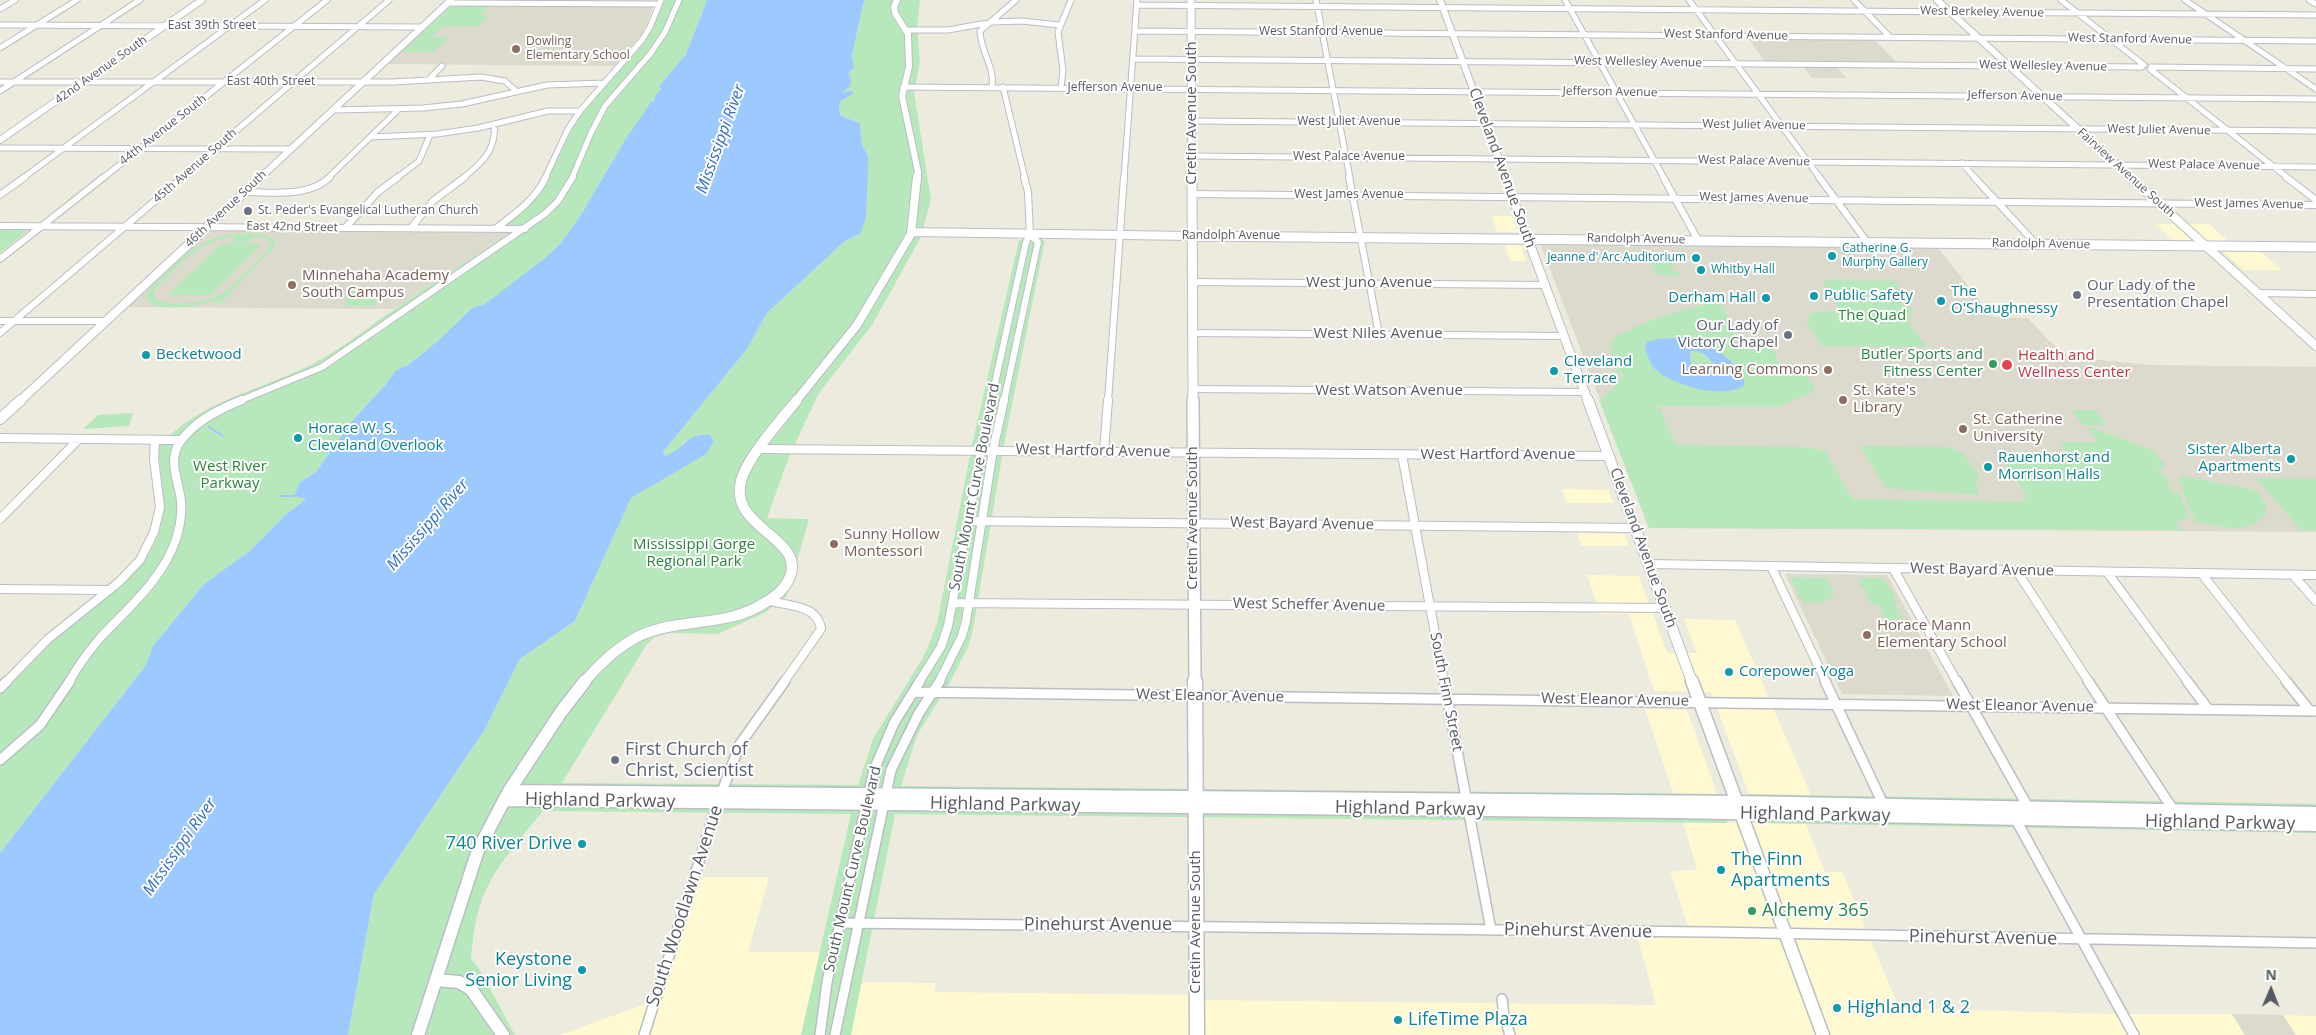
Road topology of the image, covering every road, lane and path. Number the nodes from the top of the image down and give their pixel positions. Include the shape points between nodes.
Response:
1 (15, 0) edge
2 (78, 0) edge
3 (140, 0) edge
4 (202, 0) edge
5 (265, 0) edge
6 (327, 0) edge
7 (389, 0) edge
8 (679, 0) edge
9 (897, 0) edge
10 (1016, 0) edge
11 (1071, 0) edge
12 (1316, 0) edge
13 (1440, 0) edge
14 (1565, 0) edge
15 (1689, 0) edge
16 (1854, 0) edge
17 (1937, 0) edge
18 (2061, 0) edge
19 (2185, 0) edge
20 (2309, 0) edge
21 (450, 1) edge
22 (511, 2) edge
23 (571, 2) edge
24 (660, 2) edge
25 (1137, 3) edge
26 (1191, 3) edge
27 (2316, 4) edge
28 (1318, 6) junction
29 (1443, 7) junction
30 (1569, 8) junction
31 (0, 9) edge
32 (1696, 10) junction
33 (1865, 11) junction
34 (1950, 12) junction
35 (2078, 13) junction
36 (2205, 14) junction
37 (2316, 15) edge
38 (987, 23) junction
39 (1060, 23) junction
40 (0, 26) edge
41 (36, 26) junction
42 (101, 26) junction
43 (165, 26) junction
44 (229, 26) junction
45 (294, 26) junction
46 (359, 26) junction
47 (904, 26) junction
48 (423, 27) junction
49 (969, 28) junction
50 (980, 31) junction
51 (1135, 31) junction
52 (1192, 31) junction
53 (1322, 32) junction
54 (1453, 33) junction
55 (1583, 34) junction
56 (1715, 35) junction
57 (1890, 37) junction
58 (1978, 38) junction
59 (2111, 39) junction
60 (2244, 40) junction
61 (2316, 41) edge
62 (0, 48) edge
63 (1133, 58) junction
64 (1192, 59) junction
65 (1327, 60) junction
66 (1463, 60) junction
67 (1599, 62) junction
68 (1735, 63) junction
69 (442, 66) dead end
70 (2008, 66) junction
71 (2147, 67) junction
72 (2286, 68) junction
73 (2316, 69) edge
74 (431, 77) junction
75 (0, 82) edge
76 (15, 82) junction
77 (85, 82) junction
78 (154, 82) junction
79 (223, 82) junction
80 (292, 82) junction
81 (362, 83) junction
82 (604, 84) junction
83 (903, 87) junction
84 (992, 87) junction
85 (1003, 87) junction
86 (1061, 88) junction
87 (1132, 88) junction
88 (1192, 89) junction
89 (1333, 89) junction
90 (2316, 89) edge
91 (1474, 90) junction
92 (0, 91) edge
93 (516, 91) junction
94 (1615, 92) junction
95 (1757, 93) junction
96 (2042, 96) junction
97 (2186, 97) junction
98 (2316, 99) edge
99 (334, 110) junction
100 (398, 110) junction
101 (580, 111) junction
102 (1192, 121) junction
103 (1339, 122) junction
104 (1486, 122) junction
105 (494, 124) junction
106 (1633, 124) junction
107 (1781, 125) junction
108 (2078, 129) junction
109 (2228, 130) junction
110 (2316, 131) edge
111 (430, 135) junction
112 (372, 137) junction
113 (0, 140) edge
114 (0, 148) edge
115 (65, 148) junction
116 (140, 148) junction
117 (216, 148) junction
118 (291, 149) junction
119 (1192, 156) junction
120 (1346, 157) junction
121 (1500, 158) junction
122 (1653, 160) junction
123 (1808, 161) junction
124 (1962, 163) junction
125 (2117, 164) junction
126 (2273, 166) junction
127 (2316, 166) edge
128 (245, 192) junction
129 (1192, 194) junction
130 (0, 195) edge
131 (1353, 195) junction
132 (1514, 196) junction
133 (1674, 198) junction
134 (1836, 200) junction
135 (2316, 200) edge
136 (1997, 201) junction
137 (2159, 203) junction
138 (2316, 205) edge
139 (0, 226) edge
140 (41, 226) junction
141 (207, 226) junction
142 (124, 227) junction
143 (346, 227) junction
144 (411, 228) junction
145 (495, 229) junction
146 (525, 229) junction
147 (910, 234) junction
148 (1030, 235) junction
149 (1120, 236) junction
150 (1193, 236) junction
151 (1361, 237) junction
152 (1529, 238) junction
153 (1698, 240) junction
154 (1867, 242) junction
155 (2036, 244) junction
156 (2206, 246) junction
157 (2316, 247) edge
158 (0, 259) edge
159 (1193, 282) junction
160 (1369, 283) junction
161 (1546, 285) junction
162 (2258, 293) junction
163 (2316, 294) edge
164 (1026, 302) junction
165 (1013, 303) junction
166 (0, 321) edge
167 (14, 321) junction
168 (105, 321) junction
169 (0, 333) edge
170 (1192, 333) junction
171 (1379, 334) junction
172 (1564, 336) junction
173 (2316, 346) edge
174 (1000, 365) junction
175 (1013, 365) junction
176 (1192, 389) junction
177 (1586, 392) junction
178 (0, 419) edge
179 (0, 438) edge
180 (79, 439) junction
181 (155, 440) junction
182 (181, 440) junction
183 (758, 449) junction
184 (980, 450) junction
185 (993, 450) junction
186 (1104, 451) junction
187 (1192, 453) junction
188 (1402, 454) junction
189 (1609, 456) junction
190 (0, 519) edge
191 (968, 521) junction
192 (983, 522) junction
193 (1193, 524) junction
194 (1415, 526) junction
195 (1636, 528) junction
196 (1649, 564) junction
197 (1771, 566) junction
198 (1892, 568) junction
199 (2016, 570) junction
200 (2107, 572) junction
201 (2201, 573) junction
202 (2293, 575) junction
203 (2316, 575) edge
204 (0, 589) edge
205 (109, 590) junction
206 (770, 601) junction
207 (2316, 601) edge
208 (969, 602) junction
209 (953, 603) junction
210 (1194, 604) junction
211 (1430, 606) junction
212 (1666, 608) junction
213 (0, 688) edge
214 (914, 692) junction
215 (934, 693) junction
216 (1194, 696) junction
217 (1447, 698) junction
218 (1699, 701) junction
219 (1836, 703) junction
220 (1970, 706) junction
221 (2106, 708) junction
222 (2208, 709) junction
223 (2313, 711) edge
224 (0, 760) edge
225 (507, 796) junction
226 (720, 797) junction
227 (867, 799) junction
228 (884, 799) junction
229 (1195, 802) junction
230 (1467, 805) junction
231 (2009, 807) junction
232 (1739, 808) junction
233 (2028, 808) junction
234 (1886, 810) junction
235 (2173, 810) junction
236 (2316, 813) edge
237 (2016, 820) junction
238 (2035, 820) junction
239 (2182, 822) junction
240 (2316, 824) edge
241 (840, 923) junction
242 (859, 924) junction
243 (1196, 926) junction
244 (1491, 930) junction
245 (1785, 934) junction
246 (2082, 939) junction
247 (2316, 943) edge
248 (436, 980) junction
249 (1502, 1000) dead end
250 (493, 1028) edge
251 (418, 1035) edge
252 (503, 1035) edge
253 (644, 1035) edge
254 (820, 1035) edge
255 (835, 1035) edge
256 (1197, 1035) edge
257 (1510, 1035) edge
258 (1823, 1035) edge
259 (2134, 1035) edge

1 - 31 street
2 - 41 street
3 - 42 street
4 - 43 street, 42nd Avenue South
5 - 44 street
6 - 45 street, 44th Avenue South
7 - 46 street, 45th Avenue South
8 - 146 street via 660,41 604,106 582,159 562,194 552,208
9 - 47 street via 894,10
10 - 38 street
11 - 39 street
12 - 28 street
13 - 29 street, Cleveland Avenue South
14 - 30 street
15 - 32 street
16 - 33 street
17 - 34 street, Fairview Avenue South
18 - 35 street
19 - 36 street
20 - 27 street
21 - 22 street
21 - 48 street, 46th Avenue South
22 - 23 street
23 - 24 street
24 - 82 street via 642,40
25 - 26 street, West Berkeley Avenue
25 - 51 street
26 - 28 street, West Berkeley Avenue
26 - 52 main road, Cretin Avenue South
28 - 29 street, West Berkeley Avenue
28 - 53 street
29 - 30 street, West Berkeley Avenue
29 - 54 street, Cleveland Avenue South
30 - 32 street, West Berkeley Avenue
30 - 55 street
32 - 33 street, West Berkeley Avenue
32 - 56 street
33 - 34 street, West Berkeley Avenue
33 - 57 street
34 - 35 street, West Berkeley Avenue
34 - 58 street, Fairview Avenue South
35 - 36 street, West Berkeley Avenue
35 - 59 street
36 - 37 street, West Berkeley Avenue
36 - 60 street
38 - 39 street
38 - 49 street
38 - 50 street
39 - 86 street via 1057,40 1063,70
40 - 41 street, East 39th Street
41 - 42 street, East 39th Street
41 - 62 street
42 - 43 street, East 39th Street
42 - 76 street
43 - 44 street, East 39th Street
43 - 77 street, 42nd Avenue South
44 - 45 street, East 39th Street
44 - 78 street
45 - 46 street, East 39th Street
45 - 79 street, 44th Avenue South
46 - 48 street, East 39th Street
46 - 80 street, 45th Avenue South
47 - 49 street
47 - 83 street via 909,67
48 - 81 street, 46th Avenue South
49 - 50 street
50 - 84 street via 981,43 993,69
51 - 52 street, West Stanford Avenue
51 - 63 street
52 - 53 street, West Stanford Avenue
52 - 64 main road, Cretin Avenue South
53 - 54 street, West Stanford Avenue
53 - 65 street
54 - 55 street, West Stanford Avenue
54 - 66 street, Cleveland Avenue South
55 - 56 street, West Stanford Avenue
55 - 67 street
56 - 57 street, West Stanford Avenue
56 - 68 street
57 - 58 street, West Stanford Avenue
58 - 59 street, West Stanford Avenue
58 - 70 street, Fairview Avenue South
59 - 60 street, West Stanford Avenue
59 - 71 street
60 - 61 street, West Stanford Avenue
60 - 72 street
63 - 64 street, West Wellesley Avenue
63 - 87 street
64 - 65 street, West Wellesley Avenue
64 - 88 main road, Cretin Avenue South
65 - 66 street, West Wellesley Avenue
65 - 89 street
66 - 67 street, West Wellesley Avenue
66 - 91 street, Cleveland Avenue South
67 - 68 street, West Wellesley Avenue
67 - 94 street
68 - 70 street, West Wellesley Avenue
68 - 95 street
69 - 74 street
70 - 71 street, West Wellesley Avenue
70 - 96 street, Fairview Avenue South
71 - 72 street, West Wellesley Avenue
71 - 97 street
72 - 73 street, West Wellesley Avenue
72 - 90 street
74 - 81 street, East 40th Street
74 - 93 street, East 40th Street via 496,78 510,84
75 - 76 street, East 40th Street
76 - 77 street, East 40th Street
76 - 92 street
77 - 78 street, East 40th Street
77 - 113 street, 42nd Avenue South
78 - 79 street, East 40th Street
78 - 115 street
79 - 80 street, East 40th Street
79 - 116 street, 44th Avenue South
80 - 81 street, East 40th Street
80 - 117 street, 45th Avenue South
81 - 99 street, 46th Avenue South
82 - 93 street via 560,84
82 - 101 street
83 - 84 street, Jefferson Avenue
83 - 147 street via 902,96 918,172
84 - 85 street, Jefferson Avenue
85 - 86 street, Jefferson Avenue
85 - 148 street via 1028,192
86 - 87 street, Jefferson Avenue
87 - 88 street, Jefferson Avenue
87 - 149 street
88 - 89 street, Jefferson Avenue
88 - 102 main road, Cretin Avenue South
89 - 91 street, Jefferson Avenue
89 - 103 street
91 - 94 street, Jefferson Avenue
91 - 104 street, Cleveland Avenue South
93 - 100 street via 462,104
94 - 95 street, Jefferson Avenue
94 - 106 street
95 - 96 street, Jefferson Avenue
95 - 107 street
96 - 97 street, Jefferson Avenue
96 - 108 street, Fairview Avenue South
97 - 98 street, Jefferson Avenue
97 - 109 street
99 - 100 street
99 - 118 street, 46th Avenue South
100 - 112 street
101 - 105 street via 548,111
101 - 145 street via 540,189
102 - 103 street, West Juliet Avenue
102 - 119 main road, Cretin Avenue South
103 - 104 street, West Juliet Avenue
103 - 120 street
104 - 106 street, West Juliet Avenue
104 - 121 street, Cleveland Avenue South
105 - 111 street
105 - 144 street via 496,135 484,159 442,194
106 - 107 street, West Juliet Avenue
106 - 122 street
107 - 108 street, West Juliet Avenue
107 - 123 street
108 - 109 street, West Juliet Avenue
108 - 125 street, Fairview Avenue South
109 - 110 street, West Juliet Avenue
109 - 126 street
111 - 112 street
111 - 143 street via 419,161 378,192
112 - 128 street via 320,186 295,192
114 - 115 street
115 - 116 street
115 - 130 street
116 - 117 street
116 - 140 street, 44th Avenue South
117 - 118 street
117 - 142 street, 45th Avenue South
118 - 128 street, 46th Avenue South
119 - 120 street, West Palace Avenue
119 - 129 main road, Cretin Avenue South
120 - 121 street, West Palace Avenue
120 - 131 street
121 - 122 street, West Palace Avenue
121 - 132 street, Cleveland Avenue South
122 - 123 street, West Palace Avenue
122 - 133 street
123 - 124 street, West Palace Avenue
123 - 134 street
124 - 125 street, West Palace Avenue
124 - 136 street
125 - 126 street, West Palace Avenue
125 - 137 street, Fairview Avenue South
126 - 127 street, West Palace Avenue
126 - 135 street
128 - 141 street, 46th Avenue South
129 - 131 street, West James Avenue
129 - 150 main road, Cretin Avenue South
131 - 132 street, West James Avenue
131 - 151 street
132 - 133 street, West James Avenue
132 - 152 street, Cleveland Avenue South
133 - 134 street, West James Avenue
133 - 153 street
134 - 136 street, West James Avenue
134 - 154 street
136 - 137 street, West James Avenue
136 - 155 street
137 - 138 street, West James Avenue
137 - 156 street, Fairview Avenue South
139 - 140 street, East 42nd Street
140 - 142 street, East 42nd Street
140 - 158 street, 44th Avenue South
141 - 142 street, East 42nd Street
141 - 143 street, East 42nd Street
141 - 168 street, 46th Avenue South
142 - 167 street, 45th Avenue South
143 - 144 street, East 42nd Street
144 - 145 street, East 42nd Street
145 - 146 street, East 42nd Street
146 - 182 street via 330,362 291,382 221,410 198,424
147 - 148 street, Randolph Avenue
147 - 183 street via 858,325
148 - 149 street, Randolph Avenue
148 - 164 street, South Mount Curve Boulevard via 1038,242
148 - 165 street, South Mount Curve Boulevard
149 - 150 street, Randolph Avenue
149 - 186 street
150 - 151 main road, Randolph Avenue
150 - 159 main road, Cretin Avenue South
151 - 152 main road, Randolph Avenue
151 - 160 street
152 - 153 main road, Randolph Avenue
152 - 161 street, Cleveland Avenue South
153 - 154 main road, Randolph Avenue
154 - 155 main road, Randolph Avenue
155 - 156 main road, Randolph Avenue
156 - 157 main road, Randolph Avenue
156 - 162 street, Fairview Avenue South
159 - 160 street, West Juno Avenue
159 - 170 main road, Cretin Avenue South
160 - 161 street, West Juno Avenue
160 - 171 street
161 - 172 street, Cleveland Avenue South
162 - 163 street
162 - 173 street, Fairview Avenue South
164 - 165 street
164 - 175 street, South Mount Curve Boulevard
165 - 174 street, South Mount Curve Boulevard
166 - 167 street
167 - 168 street
167 - 169 street, 45th Avenue South
168 - 178 street, 46th Avenue South
170 - 171 street, West Niles Avenue
170 - 176 main road, Cretin Avenue South
171 - 172 street, West Niles Avenue
172 - 177 street, Cleveland Avenue South
174 - 175 street, South Mount Curve Boulevard
174 - 184 street, South Mount Curve Boulevard
175 - 185 street, South Mount Curve Boulevard
176 - 177 street, West Watson Avenue
176 - 187 main road, Cretin Avenue South
177 - 189 street, Cleveland Avenue South
179 - 180 street
180 - 181 street
180 - 190 street
181 - 182 street
181 - 205 street via 160,507 154,532 140,560
182 - 224 street via 172,459 180,490 180,522 167,559 149,585 88,654 47,717 32,735
183 - 184 street, West Hartford Avenue
183 - 206 street via 741,480 741,502 749,517 785,546 792,560 788,581
184 - 185 street, West Hartford Avenue
184 - 191 street, South Mount Curve Boulevard
185 - 186 street, West Hartford Avenue
185 - 192 street, South Mount Curve Boulevard
186 - 187 street, West Hartford Avenue
187 - 188 street, West Hartford Avenue
187 - 193 main road, Cretin Avenue South
188 - 189 street, West Hartford Avenue
188 - 194 street, South Finn Street
189 - 195 street, Cleveland Avenue South
191 - 192 street, West Bayard Avenue
191 - 209 street, South Mount Curve Boulevard
192 - 193 street, West Bayard Avenue
192 - 208 street, South Mount Curve Boulevard
193 - 194 street, West Bayard Avenue
193 - 210 main road, Cretin Avenue South
194 - 195 street, West Bayard Avenue
194 - 211 street, South Finn Street
195 - 196 street, Cleveland Avenue South
196 - 197 street, West Bayard Avenue
196 - 212 street, Cleveland Avenue South
197 - 198 street, West Bayard Avenue
197 - 219 street
198 - 199 street, West Bayard Avenue
198 - 220 street
199 - 200 street, West Bayard Avenue
199 - 221 street
200 - 201 street, West Bayard Avenue
200 - 222 street
201 - 202 street, West Bayard Avenue
201 - 223 street
202 - 203 street, West Bayard Avenue
202 - 207 street
204 - 205 street
205 - 213 street via 48,640
206 - 225 street via 741,616 654,631 607,656 567,703
206 - 226 street, South Woodlawn Avenue via 812,611 820,620 821,629 740,744
208 - 209 street, West Scheffer Avenue
208 - 210 street, West Scheffer Avenue
208 - 215 street, South Mount Curve Boulevard via 962,636
209 - 214 street, South Mount Curve Boulevard via 941,647
210 - 211 street, West Scheffer Avenue
210 - 216 main road, Cretin Avenue South
211 - 212 street, West Scheffer Avenue
211 - 217 street, South Finn Street
212 - 218 street, Cleveland Avenue South
214 - 215 street, West Eleanor Avenue
214 - 227 street, South Mount Curve Boulevard via 882,748
215 - 216 street, West Eleanor Avenue
215 - 228 street, South Mount Curve Boulevard via 919,713 900,751
216 - 217 street, West Eleanor Avenue
216 - 229 main road, Cretin Avenue South
217 - 218 street, West Eleanor Avenue
217 - 230 street, South Finn Street
218 - 219 street, West Eleanor Avenue
218 - 232 street, Cleveland Avenue South
219 - 220 street, West Eleanor Avenue
219 - 234 street
220 - 221 street, West Eleanor Avenue
220 - 233 street
221 - 222 street, West Eleanor Avenue
221 - 235 street
222 - 223 street, West Eleanor Avenue
225 - 226 street, Highland Parkway
225 - 248 street via 478,850
226 - 227 street, Highland Parkway
226 - 253 street, South Woodlawn Avenue
227 - 228 street, Highland Parkway
227 - 241 street, South Mount Curve Boulevard
228 - 229 street, Highland Parkway
228 - 242 street, South Mount Curve Boulevard
229 - 230 street, Highland Parkway
229 - 243 main road, Cretin Avenue South
230 - 232 street, Highland Parkway
230 - 244 street, South Finn Street
231 - 233 street, Highland Parkway
231 - 234 street, Highland Parkway
231 - 237 street
232 - 234 street, Highland Parkway
232 - 245 street, Cleveland Avenue South
233 - 235 street, Highland Parkway
233 - 238 street
234 - 237 street, Highland Parkway
235 - 236 street, Highland Parkway
235 - 239 street
237 - 238 street, Highland Parkway
237 - 246 street
238 - 239 street, Highland Parkway
239 - 240 street, Highland Parkway
241 - 242 street, Pinehurst Avenue
241 - 254 street, South Mount Curve Boulevard
242 - 243 street, Pinehurst Avenue
242 - 255 street, South Mount Curve Boulevard
243 - 244 street, Pinehurst Avenue
243 - 256 main road, Cretin Avenue South
244 - 245 street, Pinehurst Avenue
245 - 246 street, Pinehurst Avenue
245 - 258 street, Cleveland Avenue South
246 - 247 street, Pinehurst Avenue
246 - 259 street
248 - 250 street via 458,981 473,989
248 - 251 street
249 - 257 street
250 - 252 street

